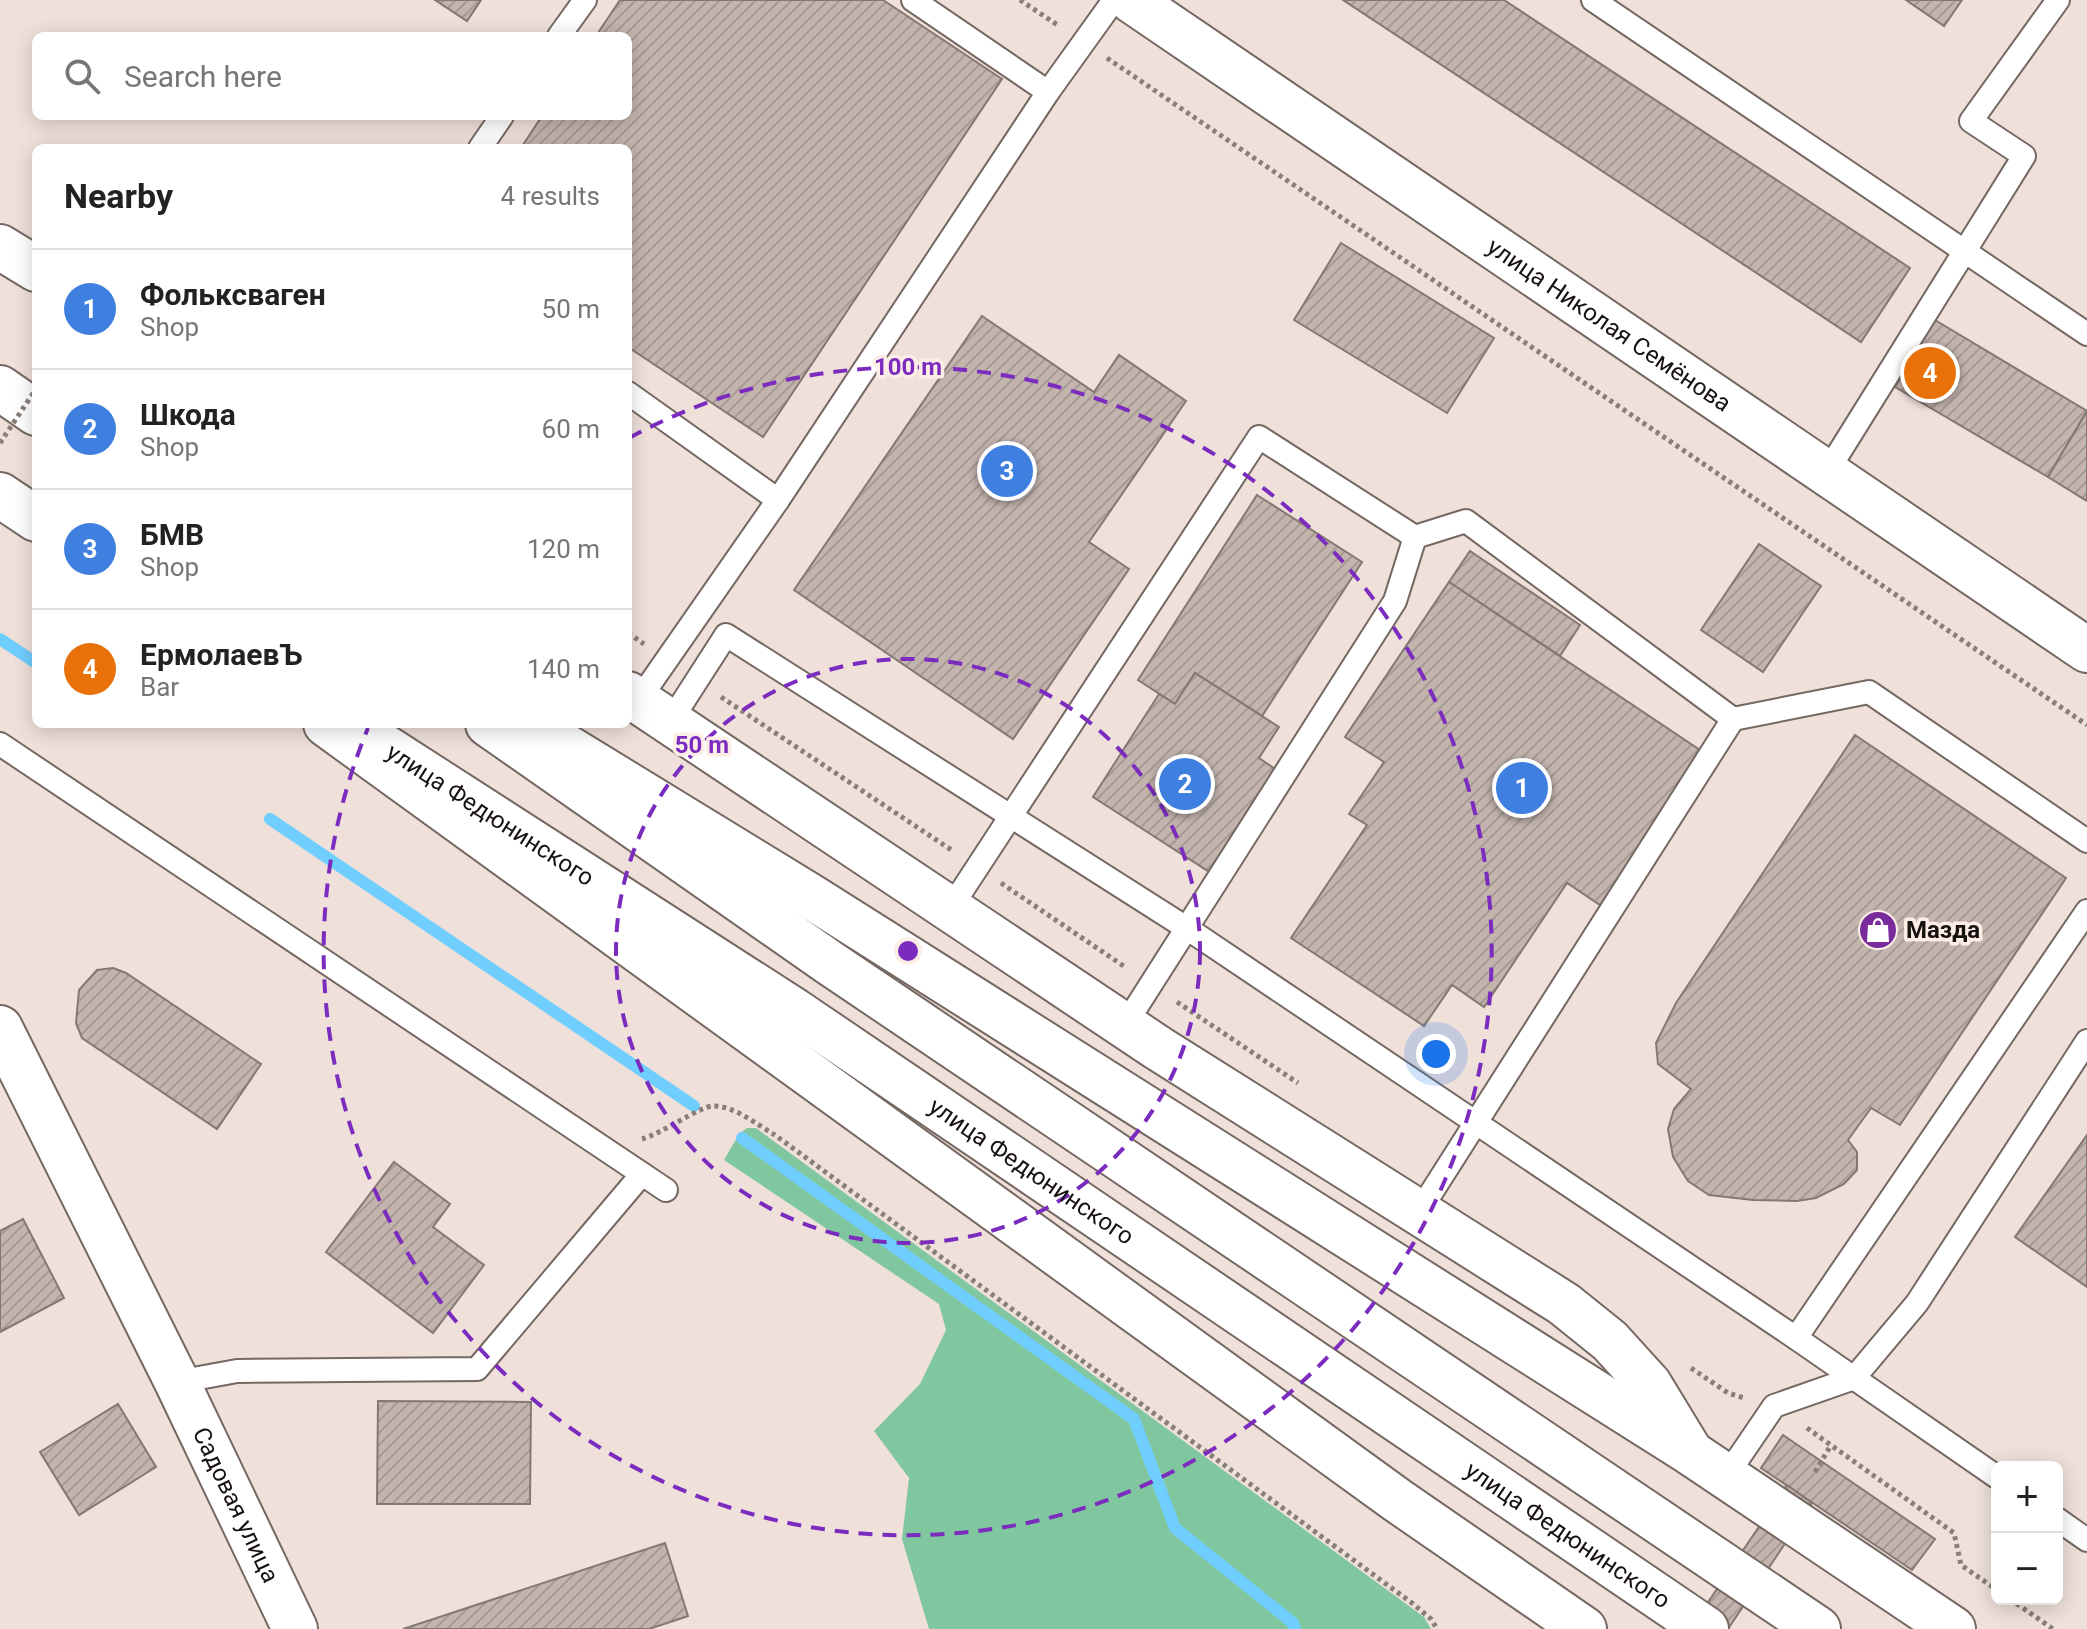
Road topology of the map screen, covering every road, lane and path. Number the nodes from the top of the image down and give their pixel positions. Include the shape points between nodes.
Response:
1 (585, 0) edge
2 (913, 0) edge
3 (1020, 0) edge
4 (1114, 0) edge
5 (1131, 0) edge
6 (1593, 0) edge
7 (2058, 0) edge
8 (562, 32) edge
9 (1084, 42) junction
10 (1048, 92) junction
11 (499, 120) edge
12 (483, 144) edge
13 (0, 247) edge
14 (1964, 251) junction
15 (32, 267) edge
16 (2087, 334) edge
17 (0, 388) edge
18 (32, 395) edge
19 (632, 396) edge
20 (32, 410) edge
21 (0, 443) edge
22 (1827, 472) junction
23 (0, 495) edge
24 (778, 500) junction
25 (32, 516) edge
26 (1415, 537) junction
27 (2087, 650) edge
28 (645, 706) edge
29 (1733, 719) junction
30 (2087, 725) edge
31 (332, 728) edge
32 (355, 728) edge
33 (494, 728) edge
34 (536, 728) edge
35 (0, 744) edge
36 (1011, 817) junction
37 (2087, 841) edge
38 (950, 909) junction
39 (2087, 911) edge
40 (1188, 929) junction
41 (1125, 1025) junction
42 (0, 1028) edge
43 (2087, 1041) edge
44 (1475, 1124) junction
45 (631, 1135) dead end
46 (642, 1174) junction
47 (666, 1190) dead end
48 (1419, 1212) junction
49 (1796, 1338) junction
50 (1854, 1378) junction
51 (177, 1382) junction
52 (1831, 1445) dead end
53 (1709, 1464) junction
54 (1815, 1472) dead end
55 (1991, 1473) edge
56 (2063, 1523) edge
57 (2087, 1540) edge
58 (2019, 1605) edge
59 (295, 1629) edge
60 (1437, 1629) edge
61 (1584, 1629) edge
62 (1706, 1629) edge
63 (1818, 1629) edge
64 (1953, 1629) edge
65 (2053, 1629) edge

1 - 8 lane
2 - 10 lane
3 - 9 path
4 - 9 lane
5 - 22 main road, улица Николая Семёнова
6 - 14 lane
7 - 14 lane via 1971,121 2024,156
9 - 10 lane
9 - 30 path
10 - 24 lane
11 - 12 lane
13 - 15 main road
14 - 16 lane
14 - 22 lane
17 - 20 main road
18 - 21 path, bridge
19 - 24 lane
22 - 27 main road, улица Николая Семёнова
23 - 25 main road
24 - 28 lane
26 - 29 lane via 1466,521
26 - 36 lane via 1259,437
26 - 40 lane via 1395,601
28 - 36 lane via 726,635
28 - 38 main road
29 - 37 lane via 1869,692
29 - 44 lane
31 - 61 main road
32 - 62 main road, улица Федюнинского via 795,1011
33 - 63 main road via 843,972
34 - 53 main road
35 - 46 lane
36 - 38 lane
36 - 40 lane
38 - 41 main road
39 - 49 lane
40 - 41 lane
40 - 44 lane
41 - 48 main road
42 - 51 main road, Садовая улица
43 - 50 lane via 1917,1303
44 - 48 lane
44 - 49 lane
45 - 60 path via 643,1139 710,1106 733,1110 775,1135 1412,1603
46 - 47 lane
46 - 51 lane via 477,1369 237,1371
48 - 53 main road via 1564,1304 1610,1341
49 - 50 lane
50 - 53 lane via 1774,1406
50 - 55 lane
51 - 59 main road, Садовая улица
52 - 54 path
53 - 64 main road
56 - 57 lane
58 - 65 path

